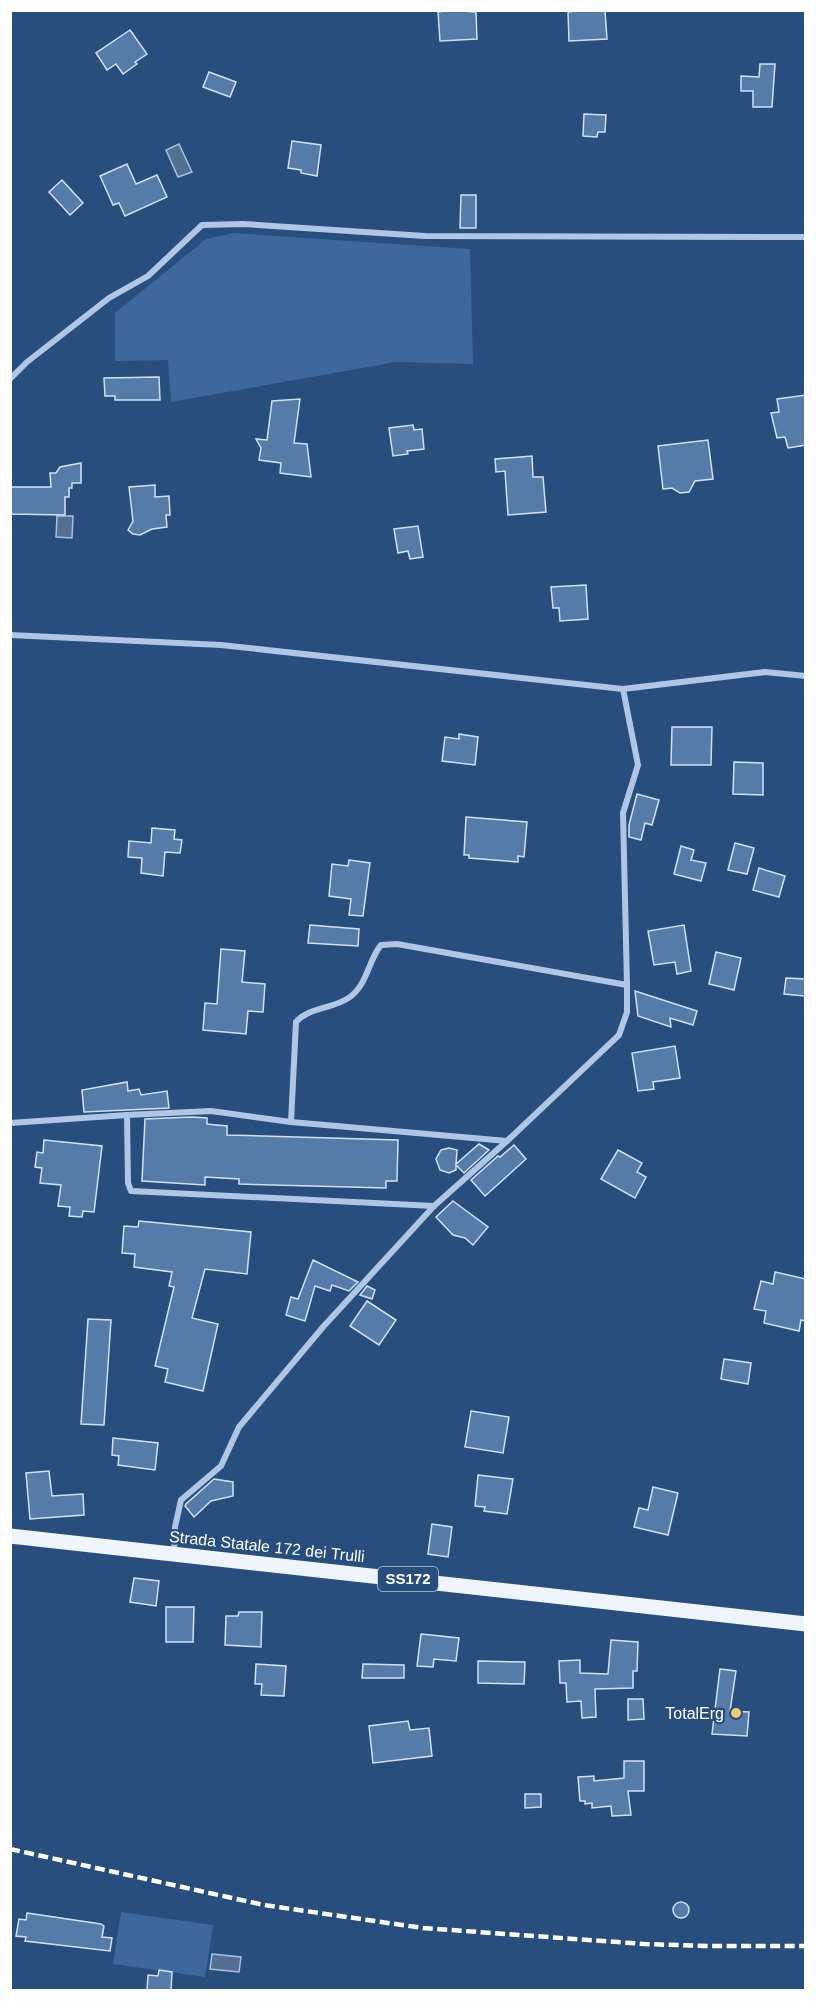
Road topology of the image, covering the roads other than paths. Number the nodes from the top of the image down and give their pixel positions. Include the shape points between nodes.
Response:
1 (806, 237) edge
2 (10, 379) edge
3 (10, 635) edge
4 (806, 676) edge
5 (623, 689) junction
6 (627, 985) junction
7 (127, 1115) junction
8 (291, 1122) junction
9 (10, 1123) edge
10 (507, 1141) junction
11 (434, 1206) junction
12 (10, 1536) edge
13 (174, 1554) junction
14 (806, 1624) edge

1 - 2 street via 425,236 243,224 202,225 148,276 110,298
3 - 5 street via 221,645
4 - 5 street via 765,672
5 - 6 street via 638,765 623,813
6 - 8 street via 398,944 381,945 364,982 351,996 302,1015 296,1022
6 - 10 street via 627,1012 619,1035
7 - 8 street via 211,1111
7 - 9 street
7 - 11 street via 131,1191
8 - 10 street
10 - 11 street
11 - 13 street via 323,1327 239,1427 221,1466 182,1500
12 - 13 main road, Strada Statale 172 dei Trulli / SS172
13 - 14 main road, Strada Statale 172 dei Trulli / SS172

